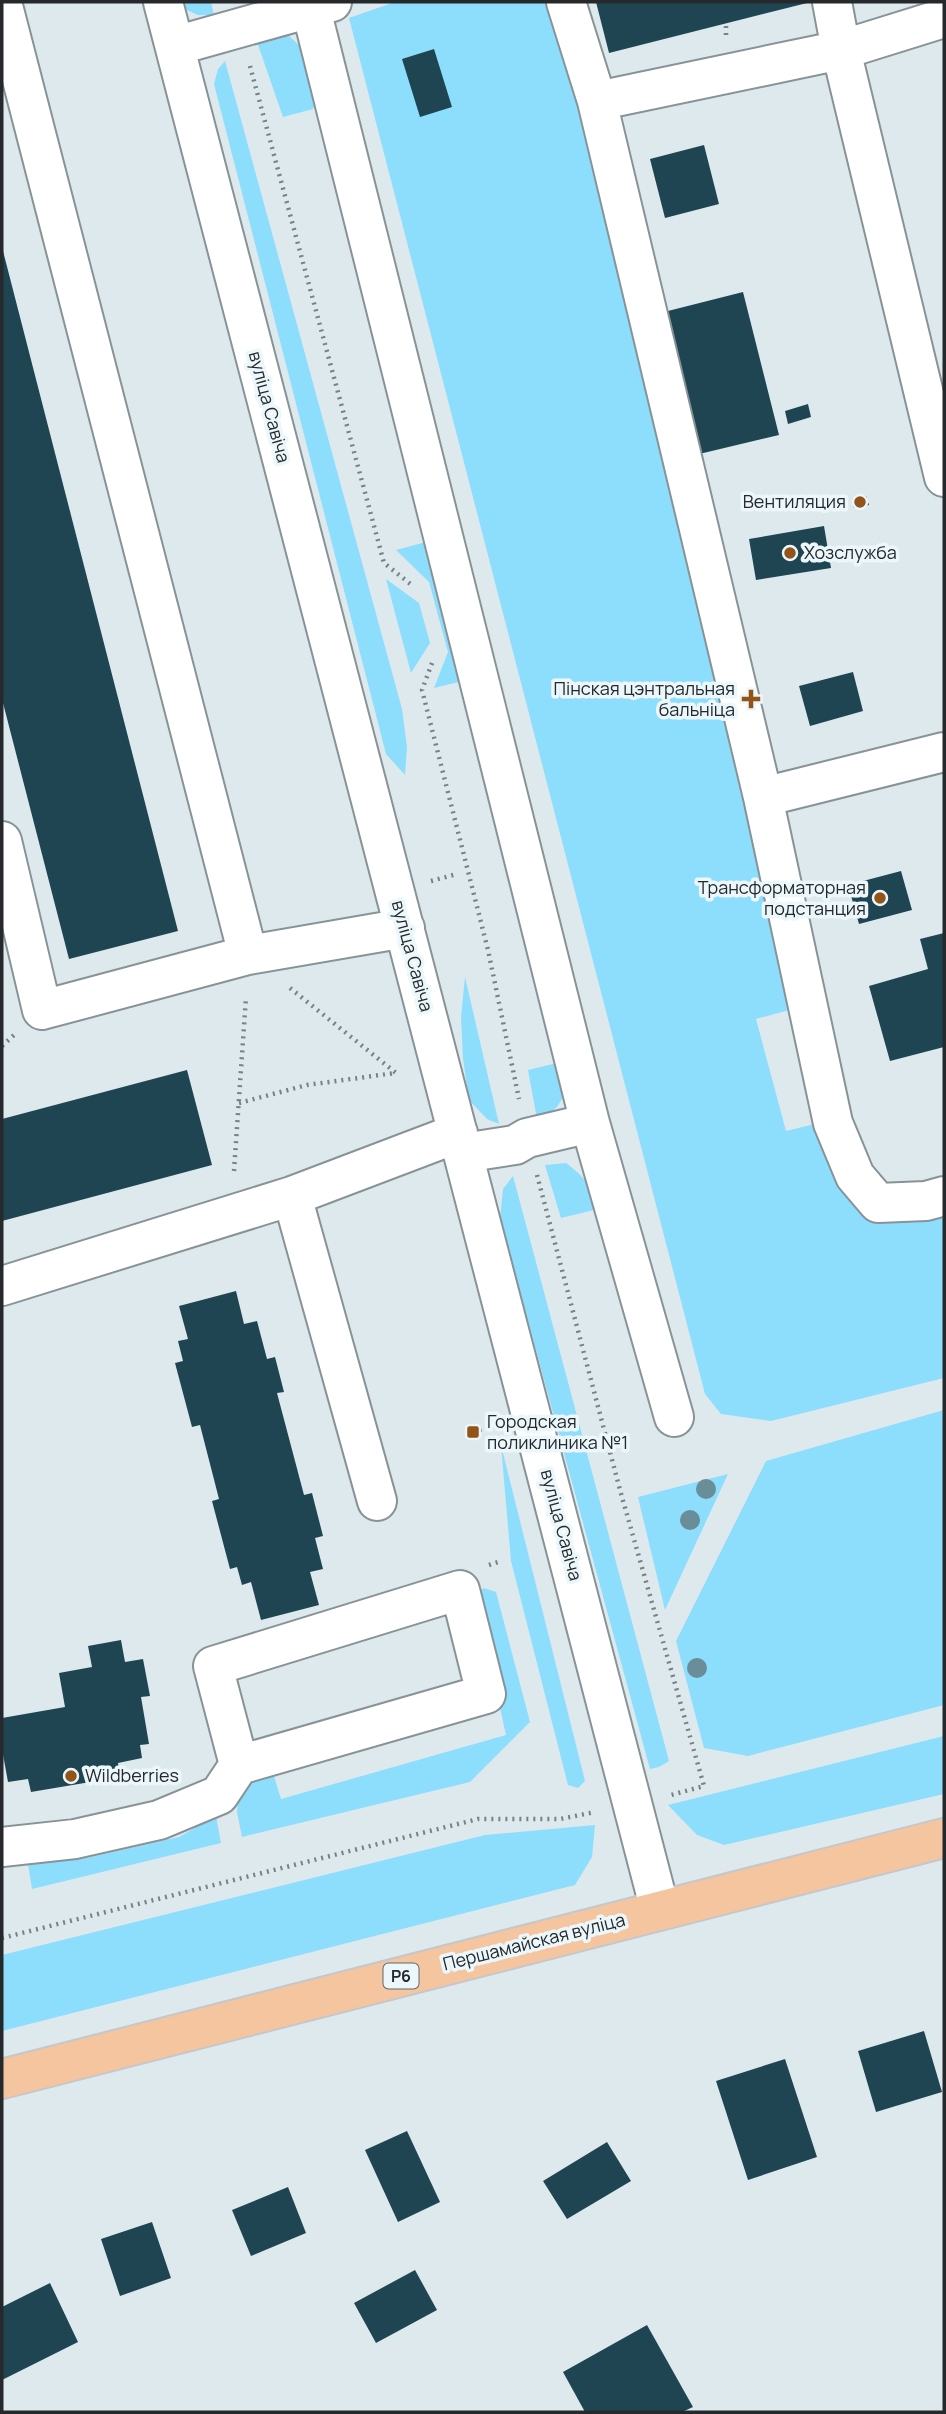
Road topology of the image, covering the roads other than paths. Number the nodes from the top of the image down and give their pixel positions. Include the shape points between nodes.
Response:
1 (2, 2) edge
2 (163, 2) edge
3 (566, 2) edge
4 (832, 2) edge
5 (322, 5) edge
6 (944, 18) edge
7 (175, 46) junction
8 (841, 50) junction
9 (597, 101) junction
10 (930, 351) edge
11 (944, 477) edge
12 (944, 752) edge
13 (763, 797) junction
14 (2, 841) edge
15 (405, 928) junction
16 (248, 954) junction
17 (590, 1123) junction
18 (461, 1143) junction
19 (292, 1196) junction
20 (944, 1196) edge
21 (2, 1286) edge
22 (674, 1416) dead end
23 (377, 1501) dead end
24 (239, 1765) junction
25 (944, 1838) edge
26 (2, 1847) edge
27 (660, 1910) junction
28 (2, 2079) edge

1 - 16 street
2 - 7 street, вуліца Савіча
3 - 9 street
4 - 8 street
5 - 7 street
5 - 17 street
6 - 8 street
7 - 15 street, вуліца Савіча
8 - 9 street
8 - 10 street
9 - 13 street
10 - 11 street
12 - 13 street
13 - 20 street via 832,1123 855,1176 878,1203
14 - 16 street via 43,1010
15 - 16 street
15 - 18 street, вуліца Савіча
17 - 18 street via 515,1145
17 - 22 street
18 - 19 street
18 - 27 street, вуліца Савіча
19 - 21 street
19 - 23 street
24 - 24 street via 213,1666 460,1591 486,1694
24 - 26 street via 219,1795 159,1820 75,1839
25 - 27 main road, Першамайская вуліца / Р6
27 - 28 main road, Першамайская вуліца / Р6

